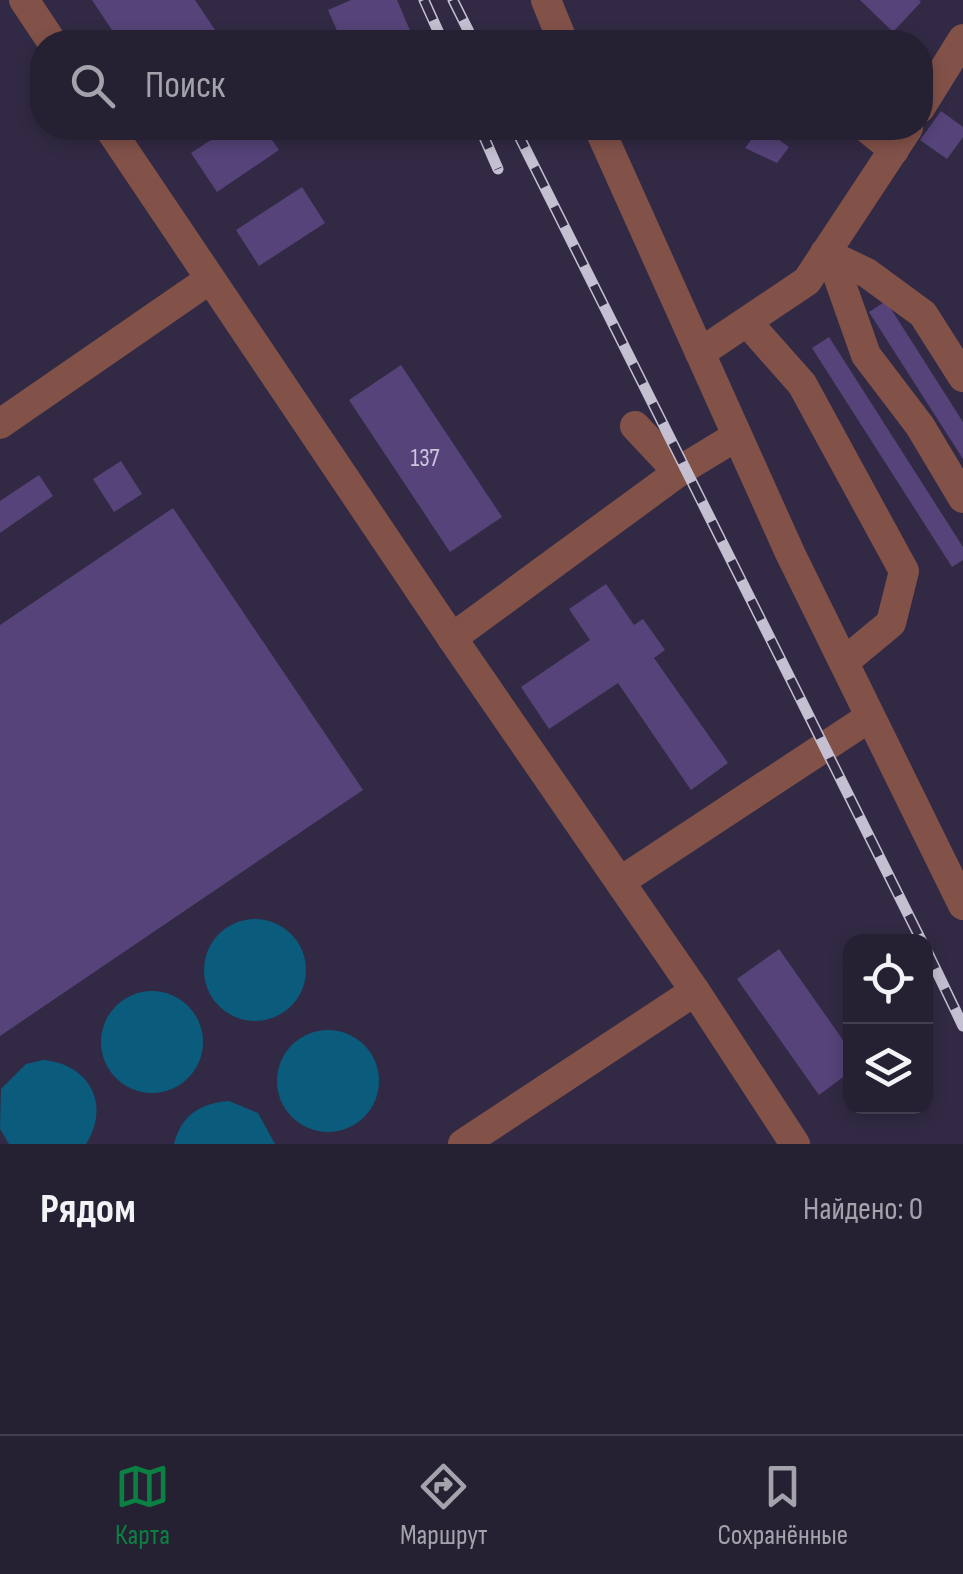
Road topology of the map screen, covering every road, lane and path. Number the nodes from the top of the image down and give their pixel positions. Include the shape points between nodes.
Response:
1 (24, 0) edge
2 (546, 0) edge
3 (44, 30) edge
4 (558, 30) edge
5 (963, 39) edge
6 (933, 87) edge
7 (117, 140) edge
8 (603, 140) edge
9 (900, 140) edge
10 (828, 255) junction
11 (210, 279) junction
12 (748, 323) junction
13 (700, 352) junction
14 (963, 377) edge
15 (0, 424) edge
16 (635, 426) dead end
17 (737, 436) junction
18 (678, 472) junction
19 (963, 498) edge
20 (452, 638) junction
21 (844, 662) junction
22 (870, 717) junction
23 (621, 881) junction
24 (963, 905) edge
25 (695, 990) junction
26 (470, 1142) edge
27 (794, 1144) edge

1 - 3 street
2 - 4 street
5 - 6 street
7 - 11 street
8 - 13 street
9 - 10 street
10 - 12 street via 807,281
10 - 14 street via 867,273 923,314
10 - 19 street via 866,355
11 - 15 street
11 - 20 street
12 - 13 street
12 - 21 street via 802,384 904,571 892,623
13 - 17 street
16 - 18 street
17 - 18 street
17 - 21 street
18 - 20 street
20 - 23 street
21 - 22 street
22 - 23 street
22 - 24 street
23 - 25 street
25 - 26 street
25 - 27 street

